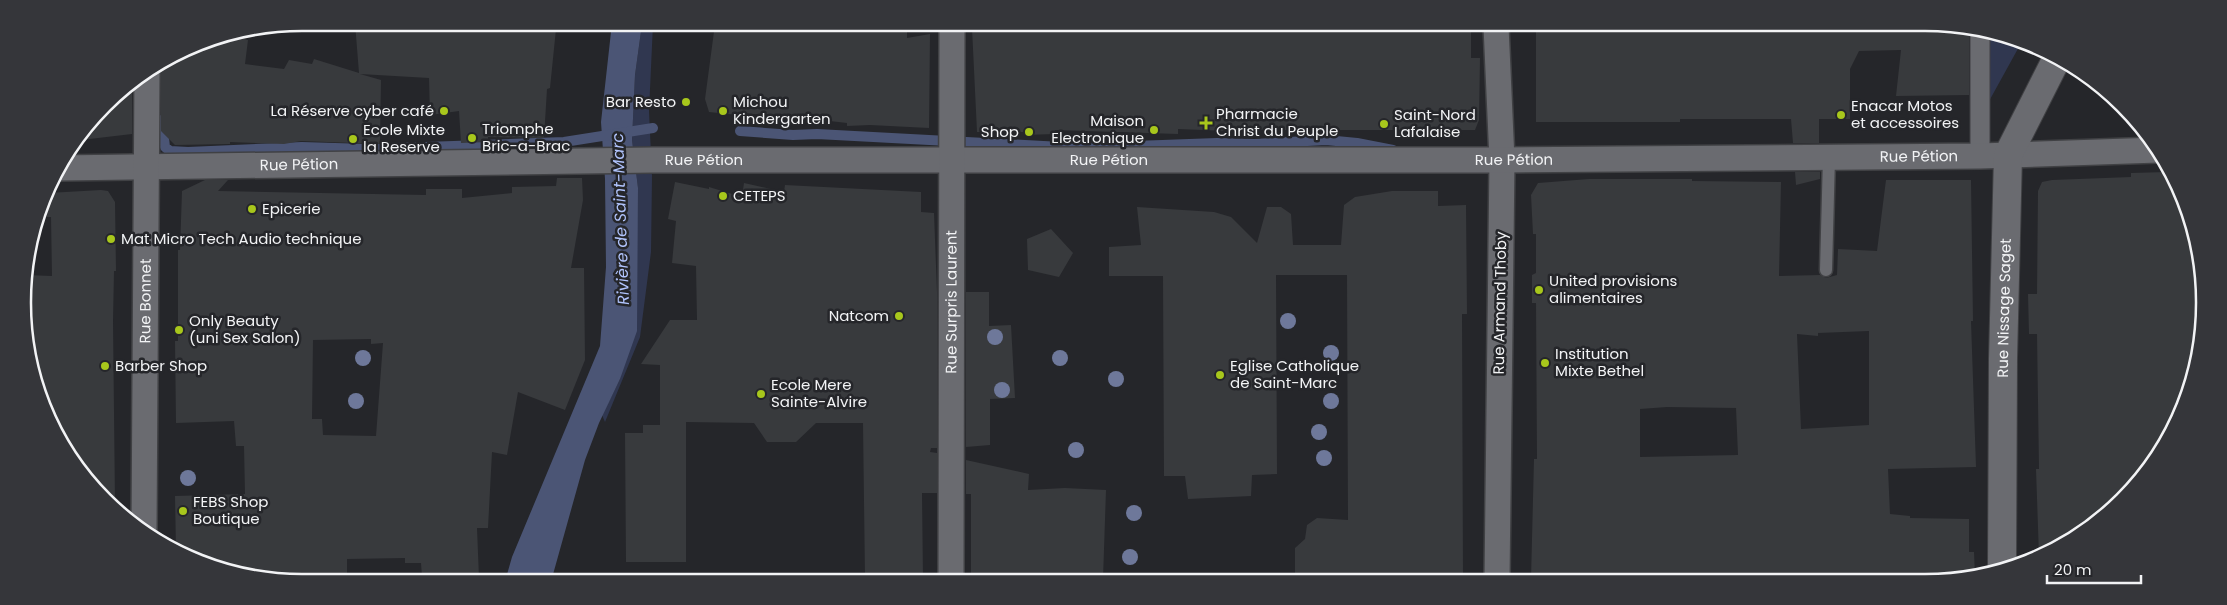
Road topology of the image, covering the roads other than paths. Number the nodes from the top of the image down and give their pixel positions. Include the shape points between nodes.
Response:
1 (952, 31) edge
2 (1496, 31) edge
3 (1980, 37) edge
4 (2054, 64) edge
5 (146, 81) edge
6 (952, 148) junction
7 (2149, 150) edge
8 (2008, 155) junction
9 (1980, 156) junction
10 (1829, 157) junction
11 (1502, 160) junction
12 (147, 167) junction
13 (67, 168) edge
14 (1826, 270) dead end
15 (144, 523) edge
16 (2002, 563) edge
17 (951, 574) edge
18 (1497, 574) edge

1 - 6 street, Rue Surpris Laurent
2 - 11 street, Rue Armand Thoby
3 - 9 street
4 - 8 street, Rue Nissage Saget
5 - 12 street, Rue Bonnet
6 - 11 street, Rue Pétion
6 - 12 street, Rue Pétion via 579,162
6 - 17 street, Rue Surpris Laurent
7 - 8 street, Rue Pétion
8 - 9 street, Rue Pétion
8 - 16 street, Rue Nissage Saget
9 - 10 street, Rue Pétion
10 - 11 street, Rue Pétion
10 - 14 lane
11 - 18 street, Rue Armand Thoby
12 - 13 street, Rue Pétion
12 - 15 street, Rue Bonnet

